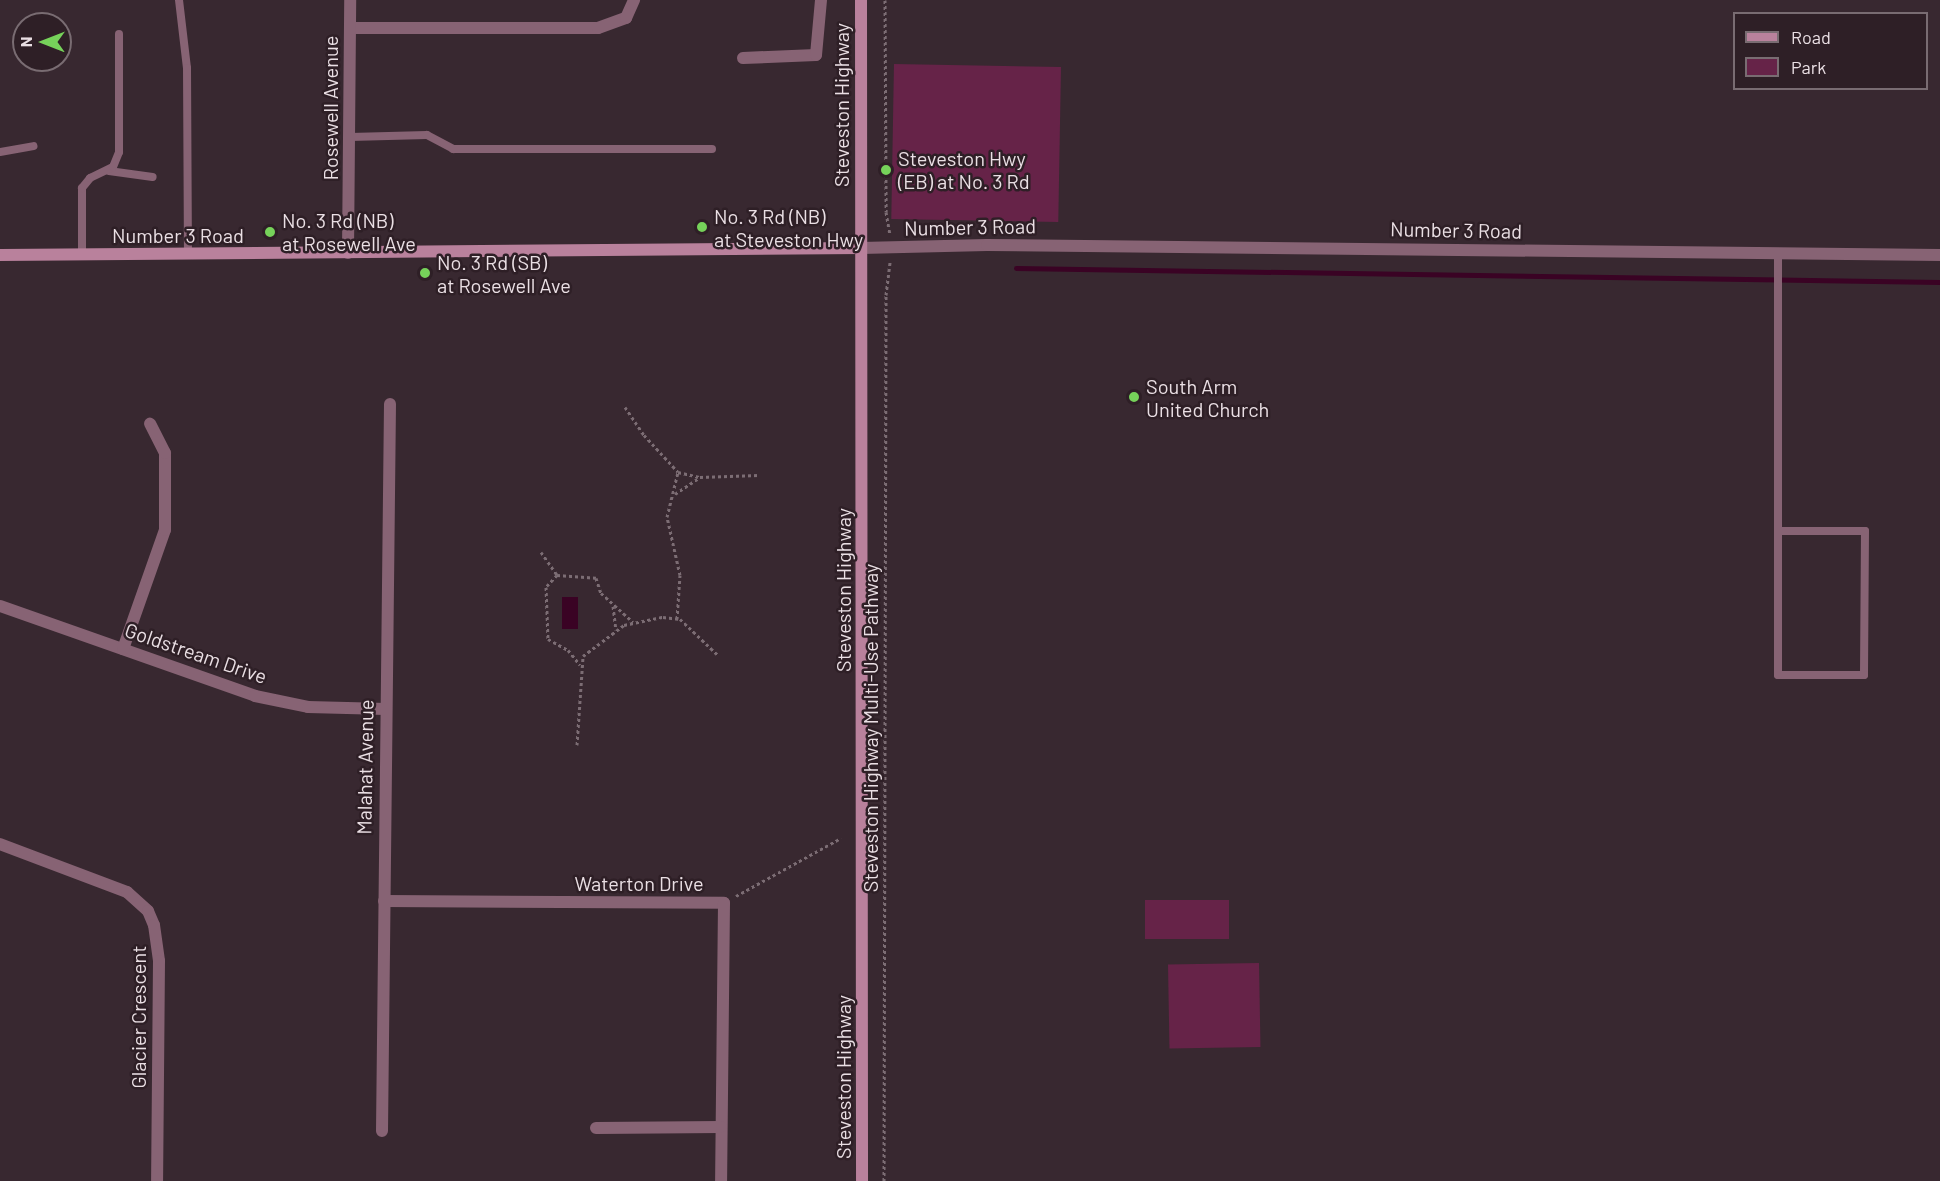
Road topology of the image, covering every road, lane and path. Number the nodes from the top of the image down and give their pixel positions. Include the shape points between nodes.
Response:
1 (179, 0) edge
2 (350, 0) edge
3 (634, 0) edge
4 (820, 0) edge
5 (861, 0) edge
6 (885, 0) edge
7 (350, 28) junction
8 (119, 34) dead end
9 (743, 58) dead end
10 (350, 137) junction
11 (33, 146) dead end
12 (712, 149) dead end
13 (0, 152) edge
14 (109, 171) junction
15 (153, 177) dead end
16 (890, 224) dead end
17 (861, 248) junction
18 (348, 253) junction
19 (0, 255) edge
20 (82, 255) junction
21 (188, 255) junction
22 (1940, 255) edge
23 (1778, 256) junction
24 (890, 275) dead end
25 (390, 404) dead end
26 (625, 407) dead end
27 (150, 424) dead end
28 (678, 472) junction
29 (759, 475) dead end
30 (700, 477) junction
31 (675, 494) junction
32 (1778, 531) junction
33 (541, 552) dead end
34 (557, 575) junction
35 (613, 605) junction
36 (0, 606) edge
37 (677, 619) junction
38 (633, 622) junction
39 (616, 630) junction
40 (123, 649) junction
41 (718, 655) dead end
42 (580, 665) junction
43 (386, 709) junction
44 (577, 745) dead end
45 (841, 838) dead end
46 (0, 844) edge
47 (384, 901) junction
48 (724, 903) junction
49 (721, 1127) junction
50 (596, 1128) dead end
51 (382, 1131) dead end
52 (157, 1181) edge
53 (721, 1181) edge
54 (862, 1181) edge
55 (884, 1181) edge

1 - 21 lane via 187,68
2 - 7 street, Rosewell Avenue
3 - 7 street via 627,18 598,28
4 - 9 street via 816,55
5 - 17 main road, Steveston Highway
6 - 16 path via 886,212
7 - 10 street, Rosewell Avenue
8 - 14 lane via 119,152
10 - 12 lane via 427,135 453,149
10 - 18 street, Rosewell Avenue
11 - 13 lane
14 - 15 lane
14 - 20 lane via 90,178 82,188
17 - 18 main road, Number 3 Road
17 - 23 street, Number 3 Road via 987,245
17 - 54 main road, Steveston Highway
18 - 21 main road, Number 3 Road
19 - 20 main road, Number 3 Road
20 - 21 main road, Number 3 Road
22 - 23 street, Number 3 Road
23 - 32 lane
24 - 55 path, Steveston Highway Multi-Use Pathway via 886,295
25 - 43 street, Malahat Avenue
26 - 28 path
27 - 40 street via 165,453 165,530 158,559
28 - 30 path
28 - 31 path
29 - 30 path
30 - 31 path
31 - 37 path via 667,517 680,575
32 - 32 lane via 1778,675 1864,675 1865,531
33 - 34 path
34 - 35 path via 596,578
34 - 42 path via 546,587 548,639 568,650
35 - 38 path
35 - 39 path
36 - 40 street, Goldstream Drive
37 - 38 path
37 - 41 path via 690,625
38 - 39 path
39 - 42 path via 594,645
40 - 43 street, Goldstream Drive via 285,703 332,709
42 - 44 path
43 - 47 street, Malahat Avenue
45 - 48 path
46 - 52 street, Glacier Crescent via 128,892 147,911 154,925 159,961
47 - 48 street, Waterton Drive
47 - 51 street, Malahat Avenue
48 - 49 street, Waterton Drive
49 - 50 street
49 - 53 street, Waterton Drive

